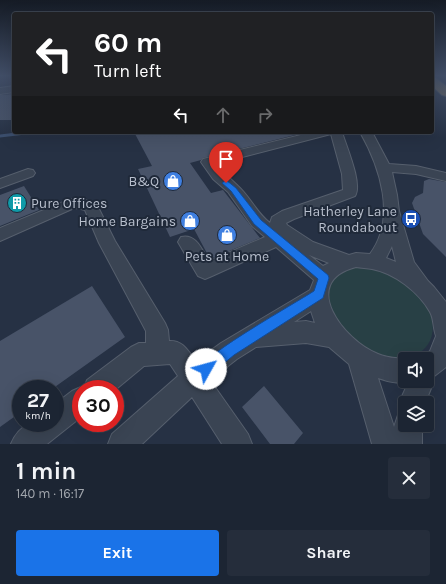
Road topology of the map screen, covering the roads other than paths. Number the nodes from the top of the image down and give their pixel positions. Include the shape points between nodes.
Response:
1 (319, 134) edge
2 (367, 134) edge
3 (338, 136) edge
4 (384, 168) junction
5 (28, 173) dead end
6 (445, 176) edge
7 (0, 184) edge
8 (391, 212) junction
9 (278, 234) junction
10 (0, 235) edge
11 (187, 242) dead end
12 (348, 262) junction
13 (374, 262) junction
14 (321, 286) junction
15 (426, 292) junction
16 (255, 336) junction
17 (336, 337) junction
18 (437, 350) edge
19 (158, 354) junction
20 (359, 357) junction
21 (398, 371) edge
22 (194, 378) junction
23 (107, 380) edge
24 (415, 396) edge
25 (72, 407) edge
26 (64, 414) edge
27 (40, 432) edge
28 (408, 432) edge
29 (25, 444) edge
30 (122, 444) edge
31 (238, 444) edge
32 (386, 444) edge
33 (408, 444) edge

1 - 9 street via 207,162 233,189 258,222
2 - 4 street
3 - 9 street via 349,174 350,193 288,215 278,221
4 - 6 street via 416,170
4 - 8 street
5 - 7 street
8 - 13 street via 388,238
8 - 15 street via 406,265
9 - 11 street via 206,271
9 - 12 street
9 - 14 street
10 - 19 street via 68,205 78,203 91,207 108,243 157,330
12 - 13 street
12 - 14 street via 334,268
13 - 15 street via 410,278
14 - 16 street
14 - 17 street via 320,308
15 - 18 street via 436,304
16 - 17 street via 306,332
16 - 22 street via 229,351
17 - 20 street
18 - 24 street
19 - 22 street via 175,352
19 - 23 street via 139,355
20 - 21 street via 377,366
20 - 32 street
22 - 30 street
22 - 31 street
25 - 26 street
27 - 29 street
28 - 33 street

